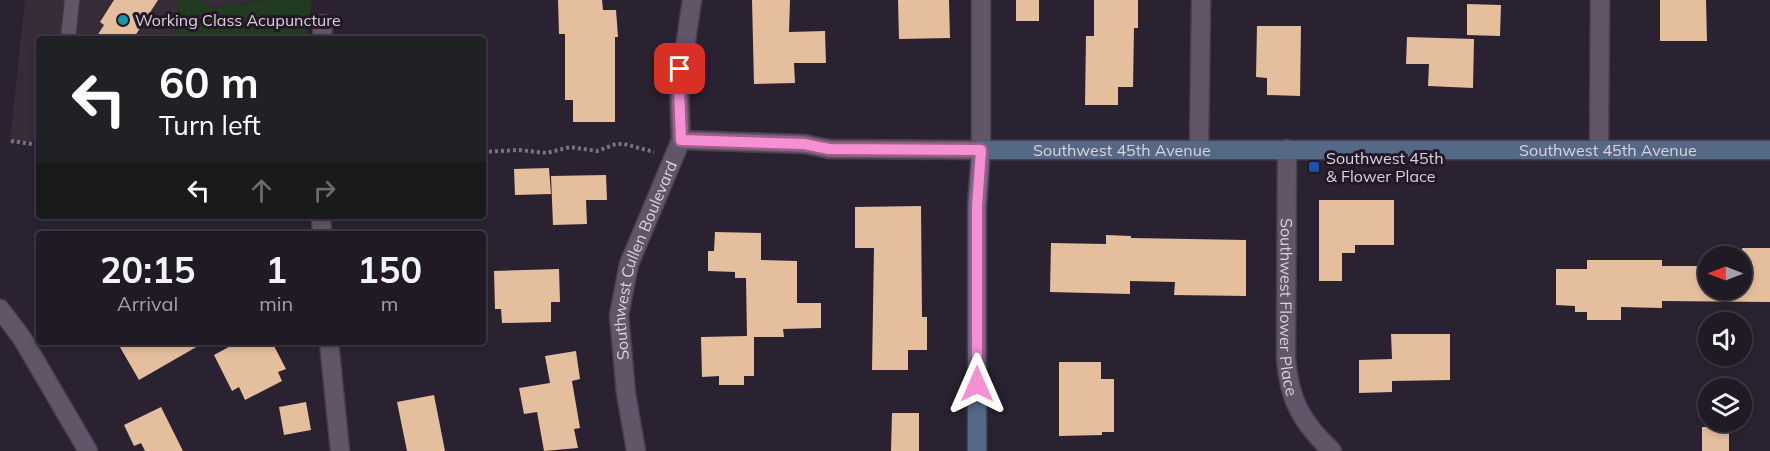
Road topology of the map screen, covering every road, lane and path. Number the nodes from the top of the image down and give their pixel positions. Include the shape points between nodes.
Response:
1 (72, 0) edge
2 (692, 0) edge
3 (981, 0) edge
4 (1202, 0) edge
5 (1600, 0) edge
6 (68, 36) edge
7 (681, 140) junction
8 (11, 141) dead end
9 (36, 145) edge
10 (1199, 149) junction
11 (1287, 149) junction
12 (1599, 149) junction
13 (981, 150) junction
14 (1770, 150) edge
15 (486, 152) edge
16 (0, 309) edge
17 (329, 345) edge
18 (88, 451) edge
19 (340, 451) edge
20 (636, 451) edge
21 (977, 451) edge
22 (1332, 451) edge

1 - 6 lane
2 - 7 street, Southwest Cullen Boulevard via 679,89
3 - 13 street
4 - 10 street
5 - 12 street
7 - 13 street, Southwest 45th Avenue via 804,144 829,149
7 - 15 path via 660,153 624,144 597,151 570,147 540,153
7 - 20 street, Southwest Cullen Boulevard via 629,264 619,315
8 - 9 path
10 - 11 street, Southwest 45th Avenue
10 - 13 street, Southwest 45th Avenue
11 - 12 street, Southwest 45th Avenue
11 - 22 street, Southwest Flower Place via 1288,381 1304,420
12 - 14 street, Southwest 45th Avenue
13 - 21 street via 977,206
16 - 18 street via 22,338
17 - 19 street

